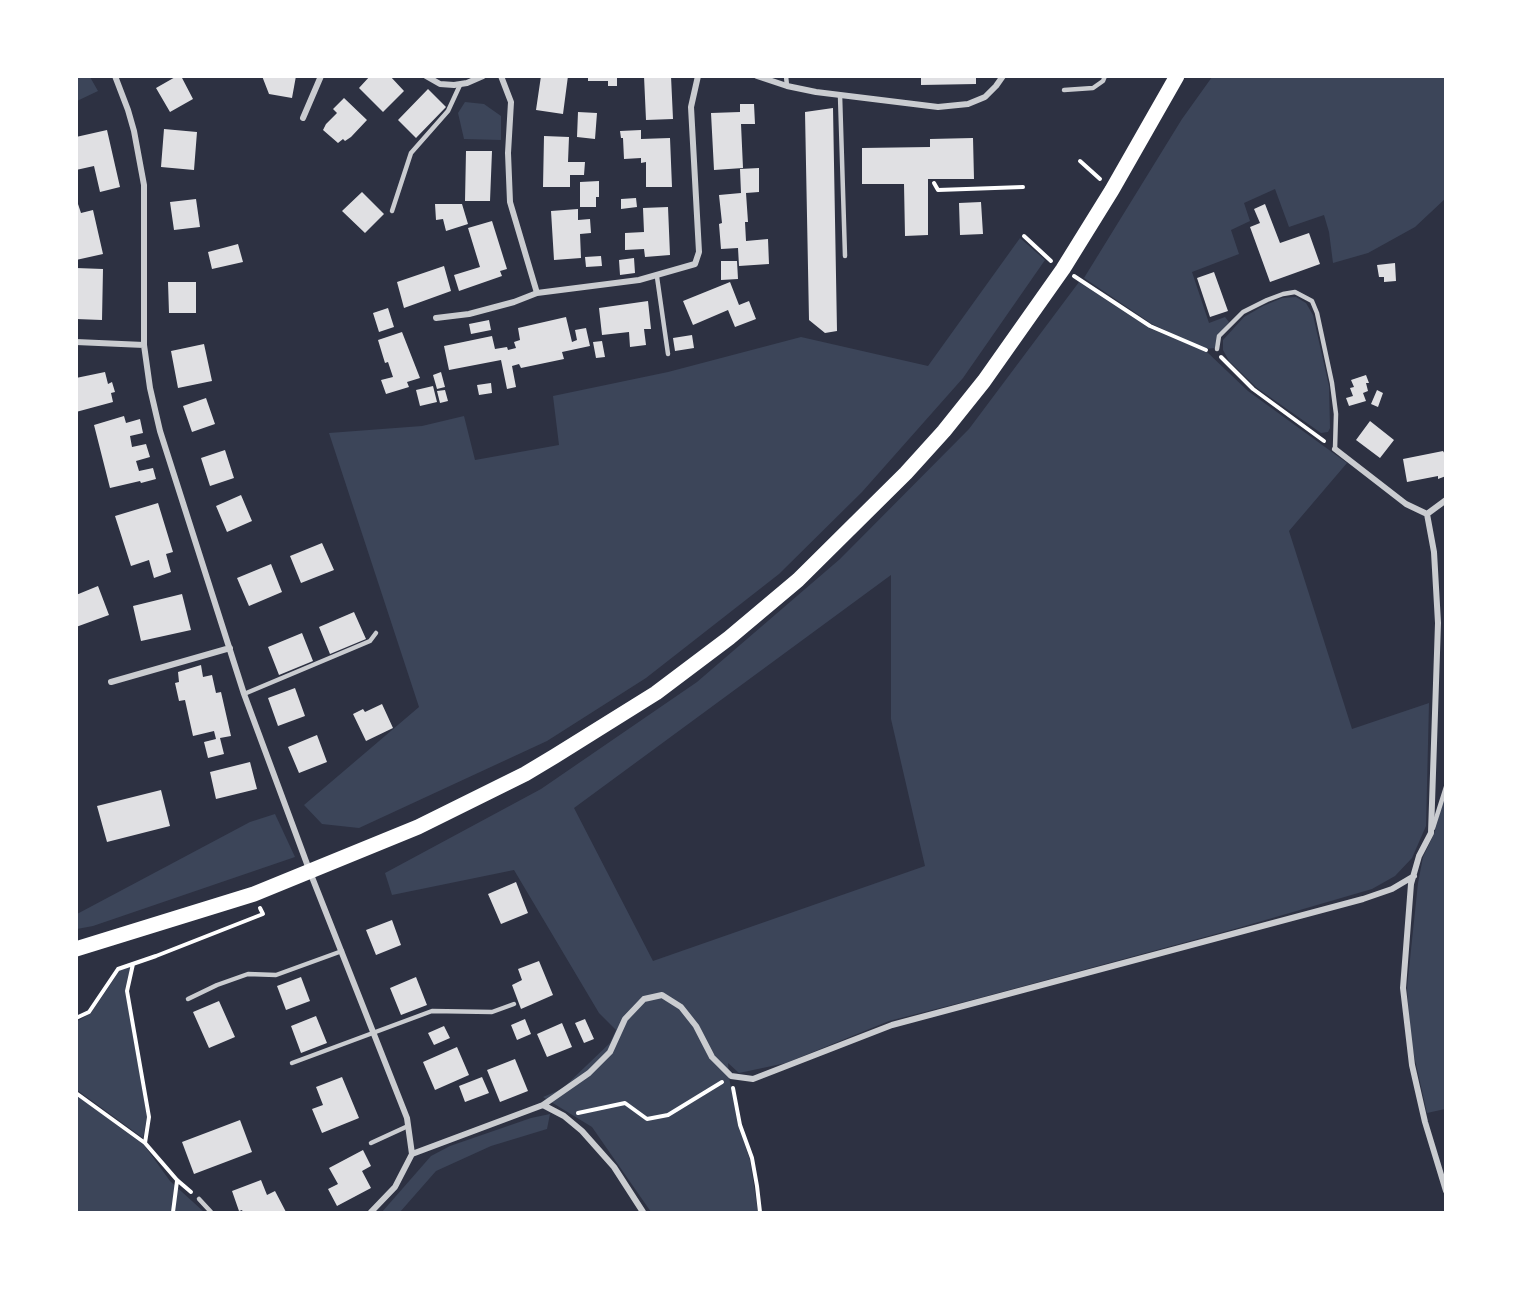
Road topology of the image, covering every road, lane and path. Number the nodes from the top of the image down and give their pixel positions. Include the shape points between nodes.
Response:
1 (115, 76) edge
2 (321, 76) edge
3 (426, 76) edge
4 (483, 76) edge
5 (501, 76) edge
6 (698, 76) edge
7 (757, 76) edge
8 (786, 76) edge
9 (1003, 76) edge
10 (1105, 76) edge
11 (1177, 76) edge
12 (460, 85) junction
13 (787, 86) junction
14 (1064, 90) dead end
15 (840, 95) junction
16 (303, 118) dead end
17 (1080, 161) dead end
18 (934, 183) dead end
19 (1023, 187) dead end
20 (1112, 190) junction
21 (392, 210) dead end
22 (1024, 236) dead end
23 (845, 256) dead end
24 (1063, 269) junction
25 (657, 277) junction
26 (537, 293) junction
27 (436, 318) dead end
28 (76, 342) edge
29 (144, 345) junction
30 (1216, 349) junction
31 (668, 354) dead end
32 (1335, 448) junction
33 (1446, 500) edge
34 (1427, 514) junction
35 (376, 633) dead end
36 (230, 648) junction
37 (111, 682) dead end
38 (244, 694) junction
39 (1446, 787) edge
40 (1431, 833) junction
41 (310, 872) junction
42 (1414, 876) junction
43 (254, 894) junction
44 (76, 949) edge
45 (342, 951) junction
46 (133, 963) junction
47 (188, 999) dead end
48 (514, 1004) dead end
49 (76, 1018) edge
50 (373, 1032) junction
51 (292, 1063) dead end
52 (731, 1076) junction
53 (76, 1093) edge
54 (543, 1105) junction
55 (564, 1116) junction
56 (408, 1125) junction
57 (145, 1143) junction
58 (371, 1143) dead end
59 (412, 1154) junction
60 (177, 1180) junction
61 (1446, 1191) edge
62 (199, 1199) joint
63 (173, 1212) edge
64 (211, 1212) edge
65 (371, 1212) edge
66 (643, 1212) edge
67 (760, 1212) edge

1 - 29 street via 134,131 144,185
2 - 16 street
3 - 12 street via 444,85
4 - 12 street
5 - 26 street via 511,102 510,202
6 - 25 street via 691,107 699,252 695,264
7 - 13 street
8 - 13 lane
9 - 15 street via 985,97 954,106
10 - 14 lane via 1093,88
11 - 20 main road
12 - 21 lane via 448,111 411,153
13 - 15 street
15 - 23 lane
17 - 20 path
18 - 19 path via 938,190
20 - 24 main road
22 - 24 path
24 - 30 path via 1150,326 1205,350
24 - 41 main road via 984,381 906,473 798,580 729,638 656,693 525,774 418,827
25 - 26 street
25 - 31 lane
26 - 27 street via 514,303
28 - 29 street
29 - 36 street via 160,431
30 - 32 path via 1252,388
30 - 32 lane via 1219,336 1243,312 1267,300 1295,292 1312,302 1332,382
32 - 34 street via 1406,504
33 - 34 street
34 - 40 street via 1434,552 1438,623
35 - 38 lane via 370,641
36 - 37 street
36 - 38 street
38 - 41 street
39 - 40 lane
40 - 42 street
41 - 43 main road
41 - 45 street
42 - 52 street via 1392,890 1363,899 892,1025 753,1079
42 - 61 street via 1403,988 1406,1023 1425,1122
43 - 44 main road
43 - 46 path via 263,914
45 - 47 lane via 276,975 248,974
45 - 50 street
46 - 49 path via 118,969 88,1012
46 - 57 path via 128,990 149,1118
48 - 50 lane via 492,1012 432,1011
50 - 51 lane
50 - 56 street
52 - 54 street via 712,1057 681,1007 662,995 644,999 624,1019 610,1052 589,1073
52 - 55 path via 668,1115 647,1119 625,1103
52 - 67 path
53 - 57 path
54 - 55 street
54 - 59 street
55 - 66 street via 614,1167
56 - 58 lane
56 - 59 street
57 - 60 path
59 - 65 street via 395,1187
60 - 62 path
60 - 63 path
62 - 64 lane

